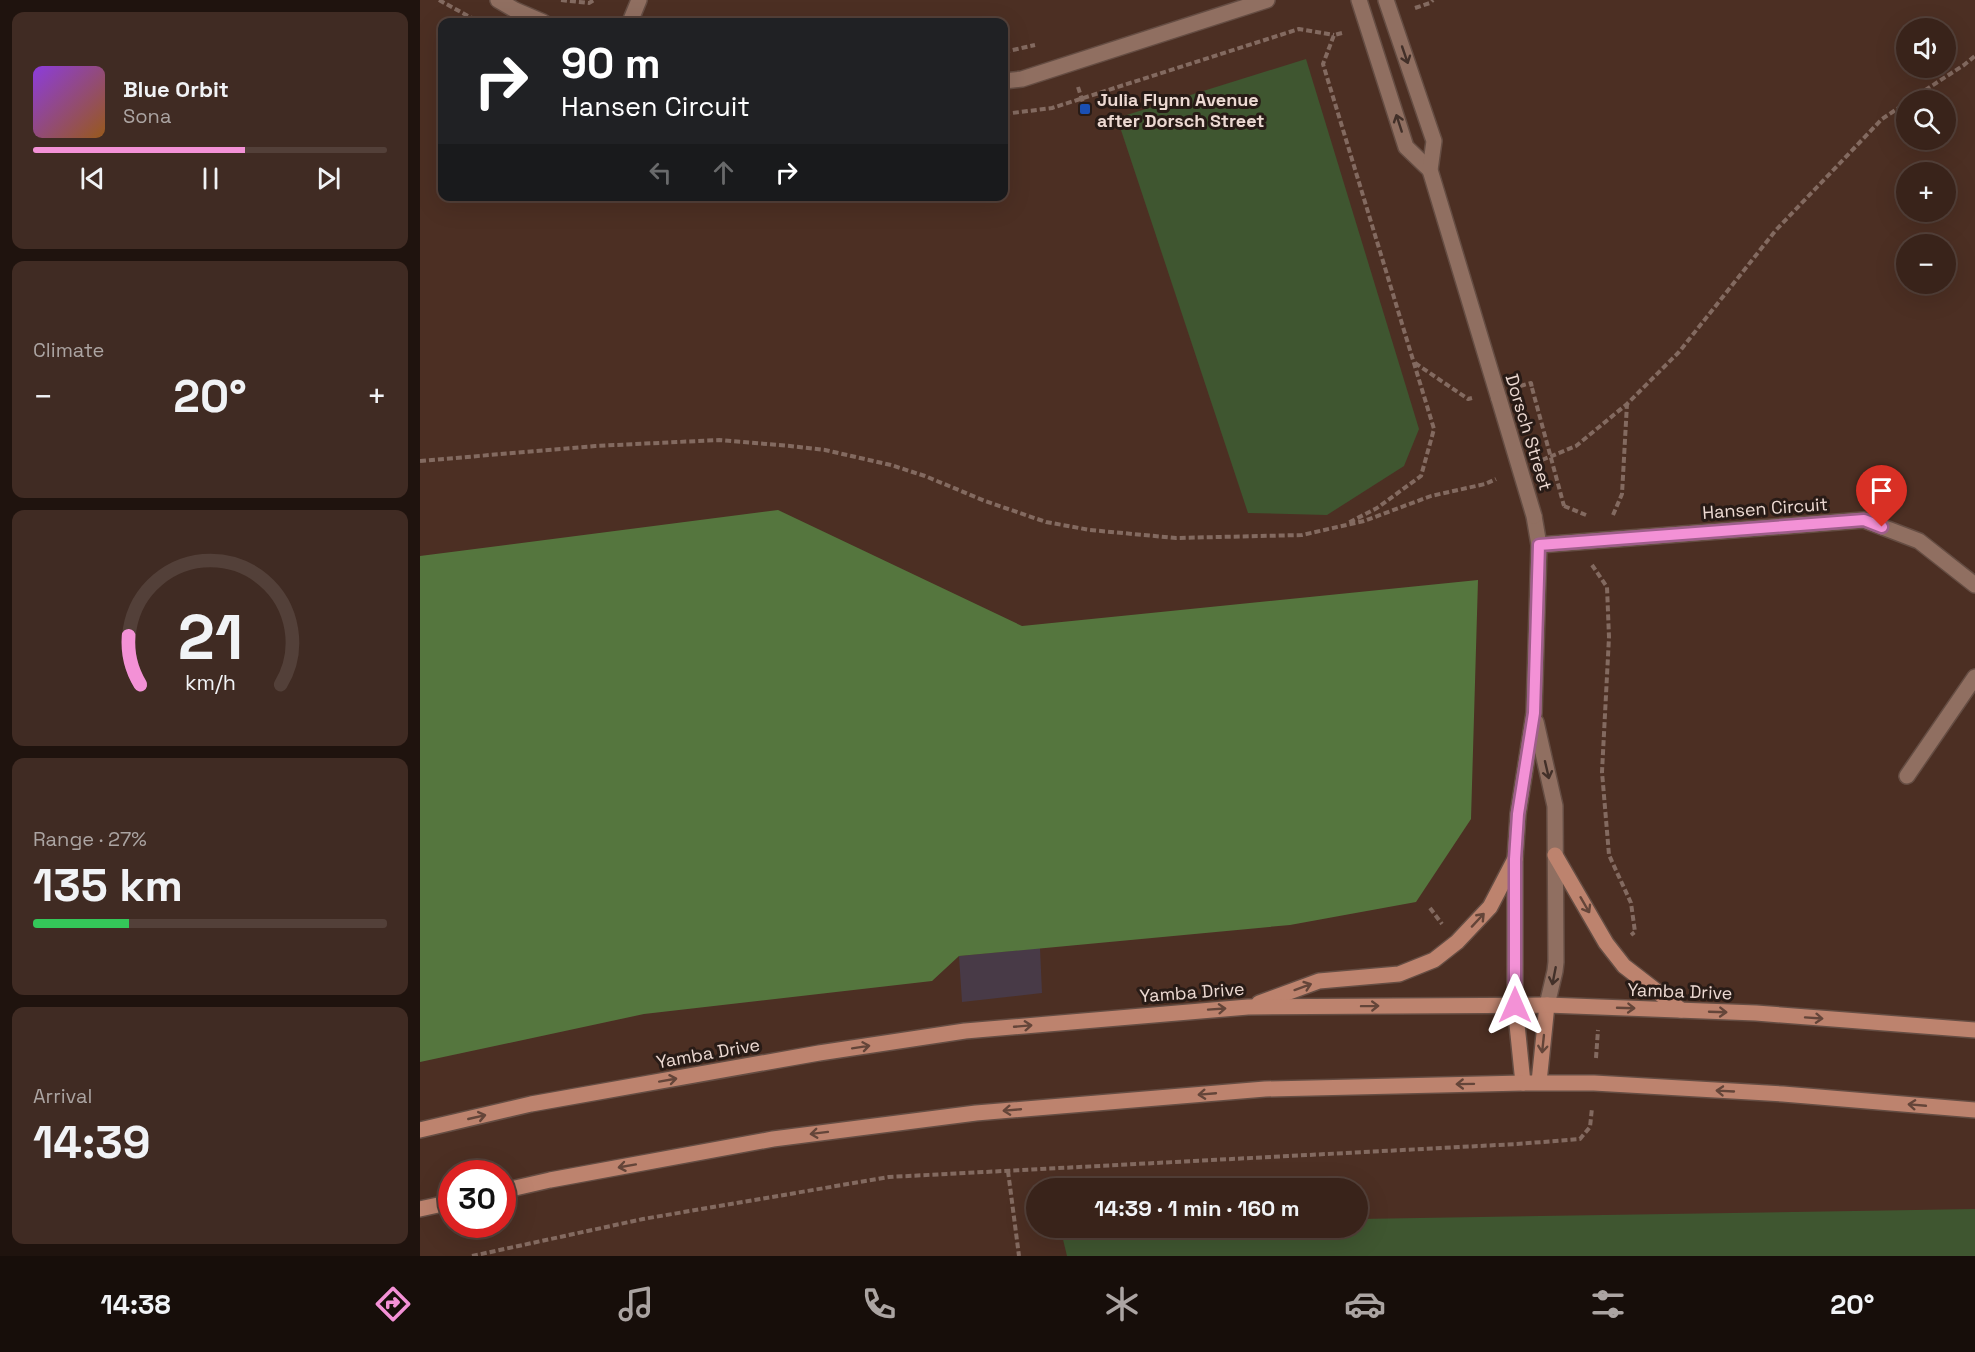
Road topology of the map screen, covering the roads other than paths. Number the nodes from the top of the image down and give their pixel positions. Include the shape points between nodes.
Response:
1 (498, 0) edge
2 (639, 0) edge
3 (1268, 0) edge
4 (1359, 0) edge
5 (1386, 0) edge
6 (533, 18) edge
7 (632, 18) edge
8 (1008, 81) edge
9 (1430, 170) junction
10 (1539, 545) junction
11 (1975, 585) edge
12 (1975, 677) edge
13 (1534, 713) junction
14 (1907, 776) dead end
15 (1555, 855) junction
16 (1515, 859) junction
17 (1515, 1005) junction
18 (1547, 1005) junction
19 (1248, 1007) junction
20 (1681, 1010) junction
21 (1975, 1030) edge
22 (1539, 1082) junction
23 (1523, 1083) junction
24 (1975, 1110) edge
25 (420, 1130) edge
26 (516, 1188) edge
27 (438, 1205) edge
28 (420, 1209) edge

1 - 6 street
2 - 7 street
3 - 8 street
9 -> 4 street, Dorsch Street via 1406,147
5 -> 9 street, Dorsch Street via 1434,141
9 - 10 street, Dorsch Street, bridge via 1534,516
10 - 11 street, Hansen Circuit via 1864,520 1919,541
10 - 13 street, Dorsch Street
12 - 14 street
13 -> 15 street, Dorsch Street via 1555,806
13 - 16 street, Dorsch Street
15 -> 18 street, Dorsch Street via 1555,972
15 -> 20 main road via 1606,943 1624,966
16 - 17 street, Dorsch Street
19 -> 16 main road via 1319,981 1399,974 1434,960 1458,942 1490,907
17 - 18 main road, Yamba Drive
19 -> 17 main road, Yamba Drive
17 - 23 main road
18 -> 20 main road, Yamba Drive
18 -> 22 main road
25 -> 19 main road, Yamba Drive via 543,1102 942,1034
20 -> 21 main road, Yamba Drive
22 - 23 main road
24 -> 22 main road via 1760,1093
23 -> 26 main road via 1265,1089 976,1113 773,1139
27 - 28 main road

